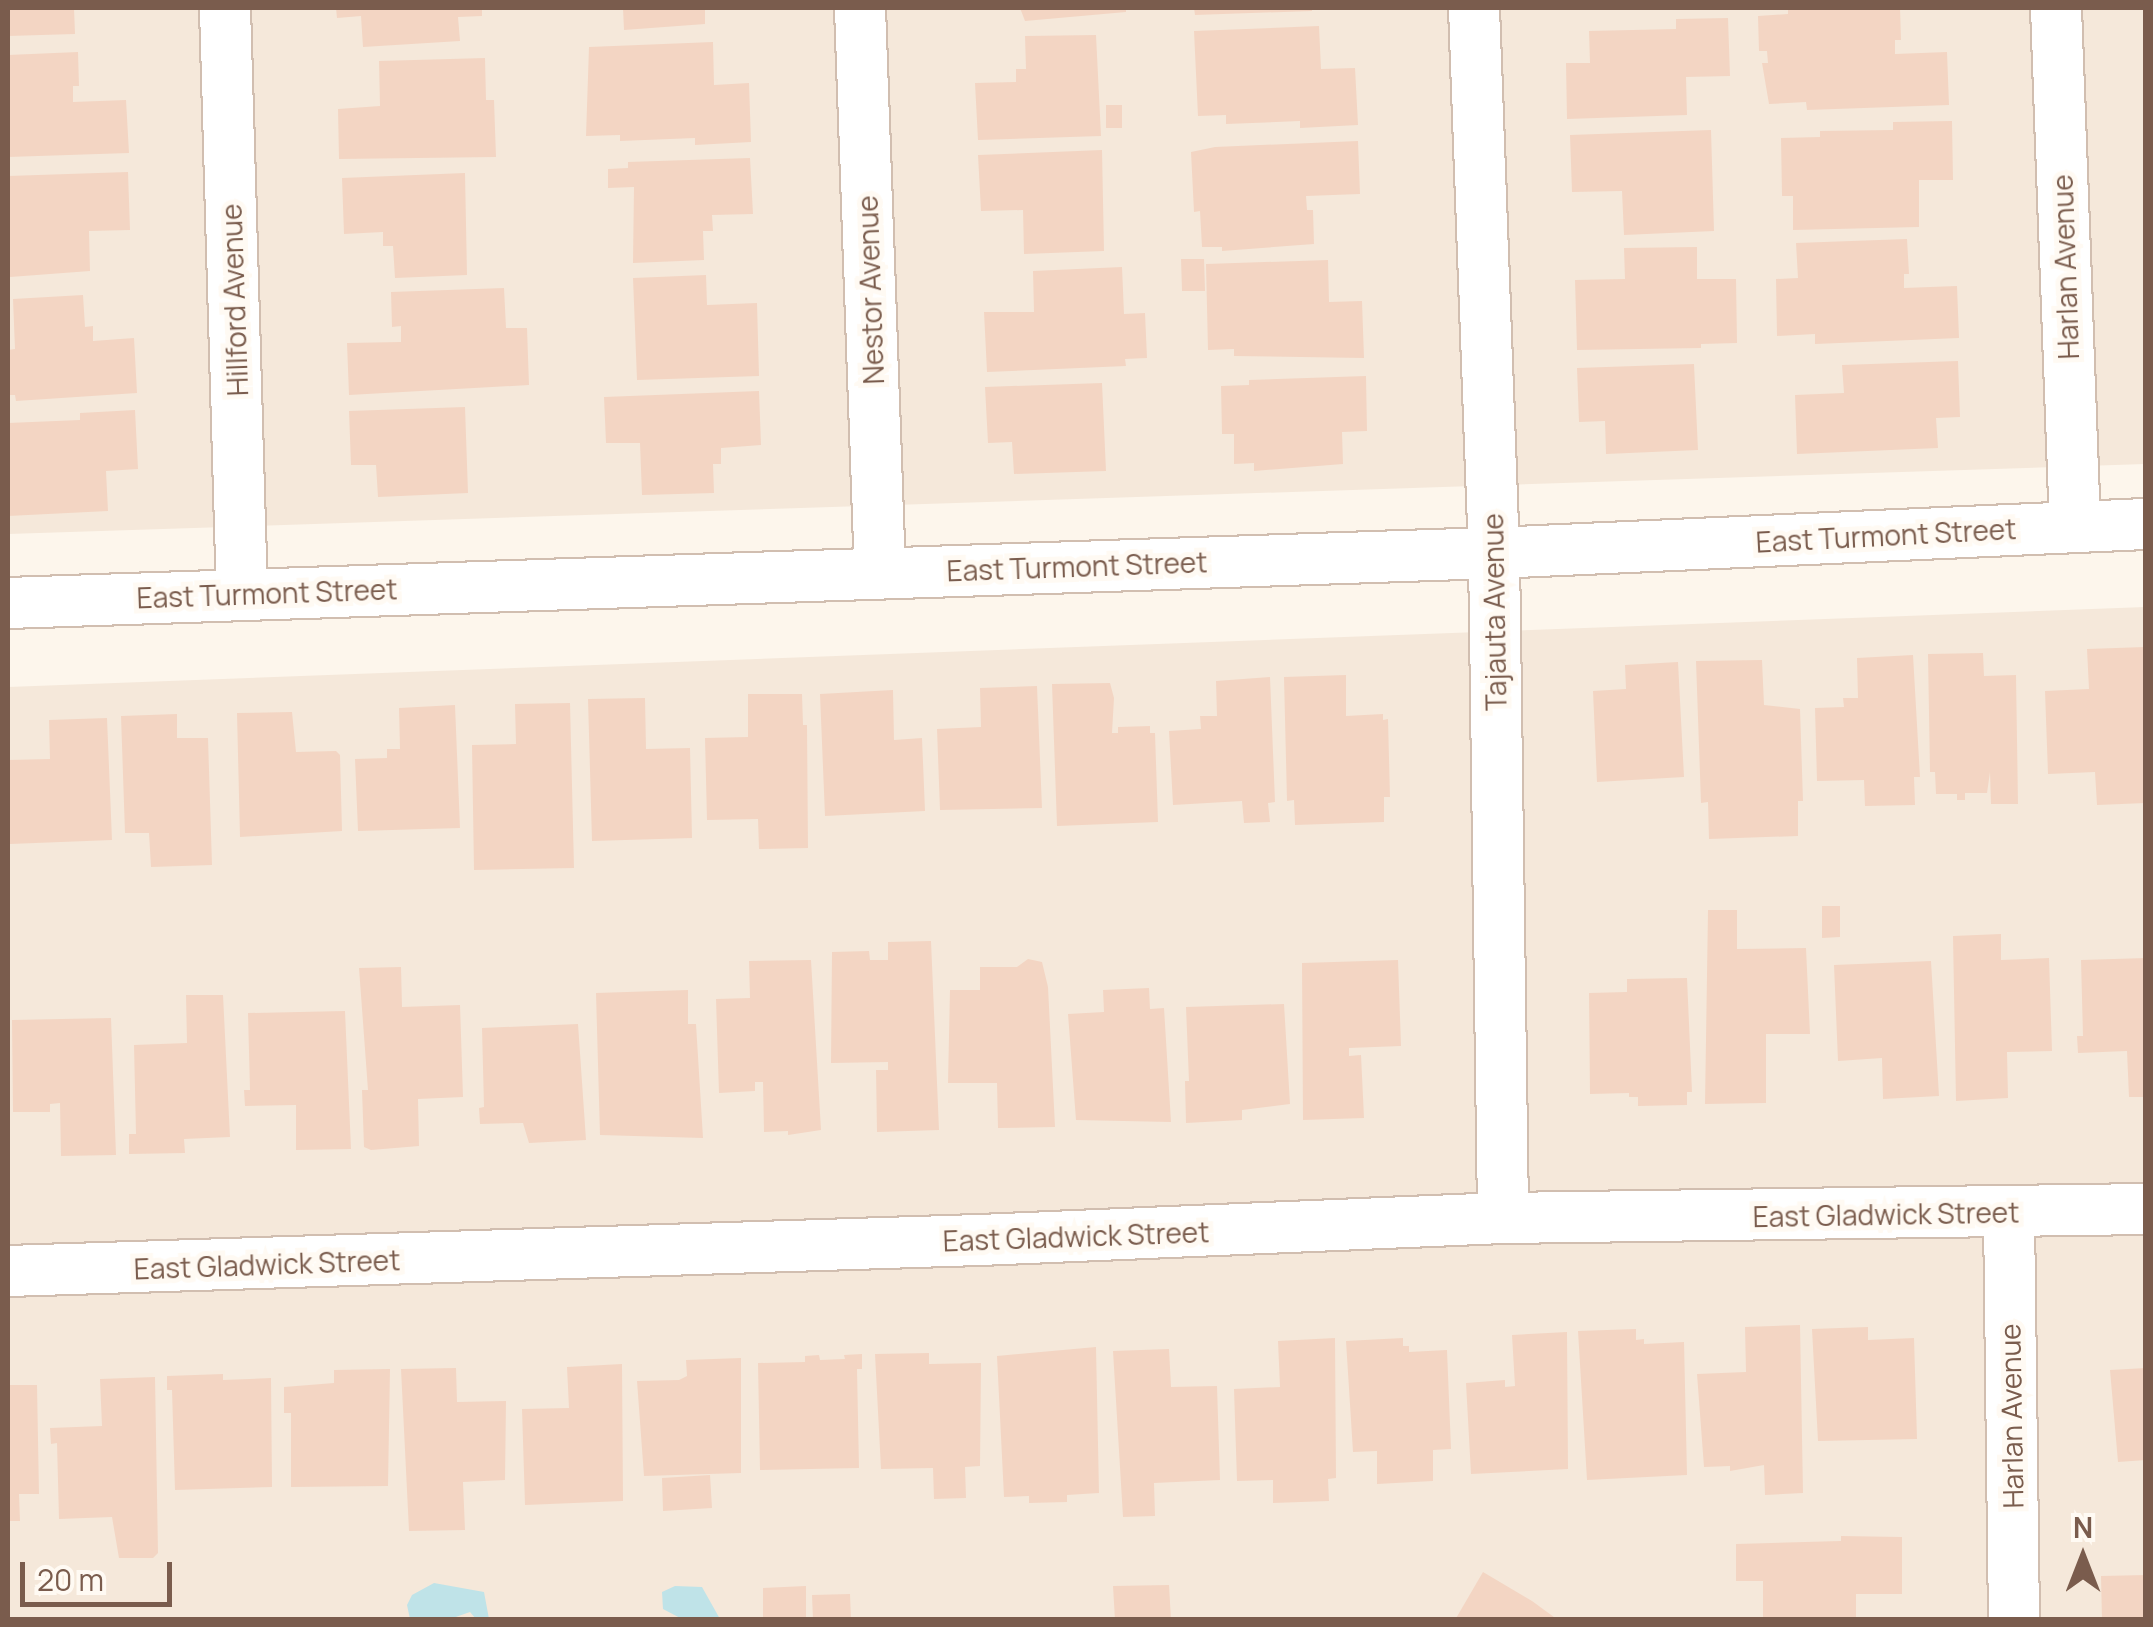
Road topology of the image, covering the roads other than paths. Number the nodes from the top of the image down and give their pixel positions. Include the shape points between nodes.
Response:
1 (226, 8) edge
2 (860, 8) edge
3 (1474, 8) edge
4 (2056, 8) edge
5 (2146, 524) edge
6 (2075, 526) junction
7 (1494, 553) junction
8 (880, 572) junction
9 (242, 594) junction
10 (8, 603) edge
11 (2146, 1209) edge
12 (2009, 1212) junction
13 (1502, 1218) junction
14 (8, 1272) edge
15 (2014, 1620) edge

1 - 9 street, Hillford Avenue
2 - 8 street, Nestor Avenue
3 - 7 street, Tajauta Avenue
4 - 6 street, Harlan Avenue
5 - 6 street, East Turmont Street
6 - 7 street, East Turmont Street
7 - 8 street, East Turmont Street
7 - 13 street, Tajauta Avenue
8 - 9 street, East Turmont Street
9 - 10 street, East Turmont Street
11 - 12 street, East Gladwick Street
12 - 13 street, East Gladwick Street
12 - 15 street, Harlan Avenue
13 - 14 street, East Gladwick Street

